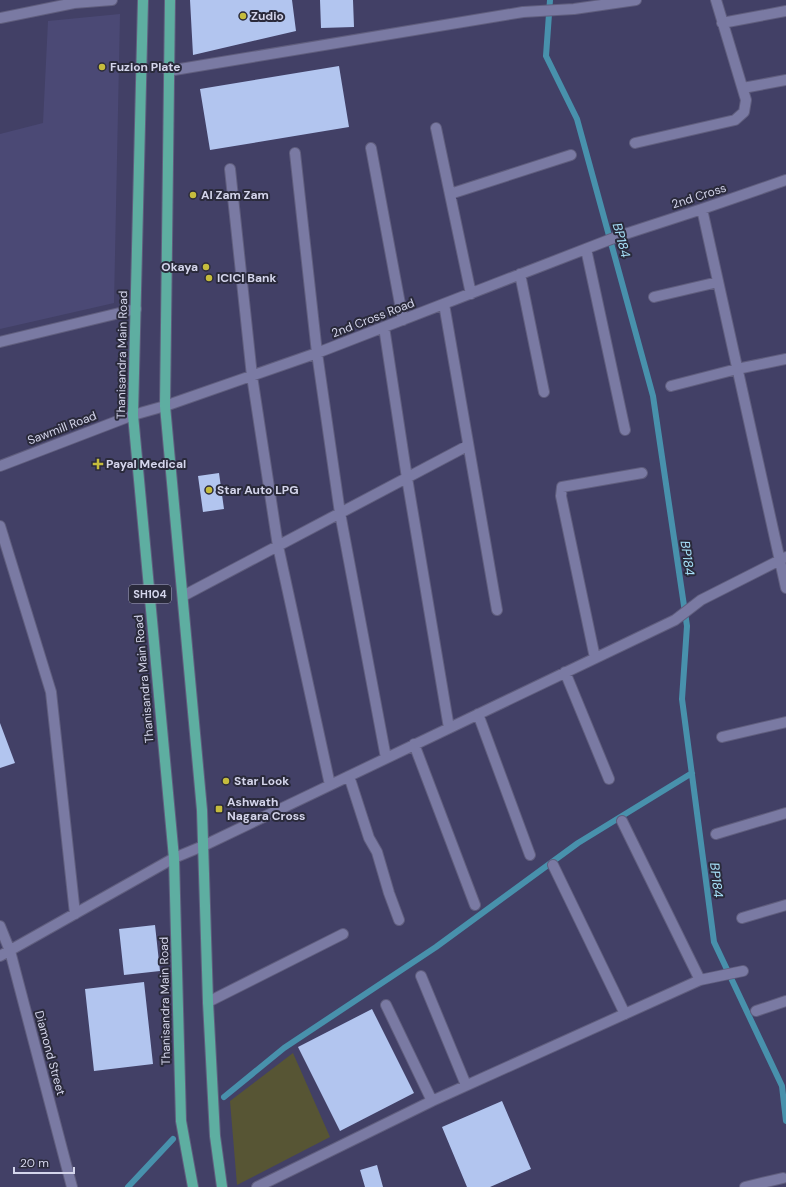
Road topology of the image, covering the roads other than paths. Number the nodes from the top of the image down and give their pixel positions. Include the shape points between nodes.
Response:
1 (112, 0) edge
2 (143, 0) edge
3 (170, 0) edge
4 (636, 0) edge
5 (716, 0) edge
6 (786, 11) edge
7 (0, 18) edge
8 (722, 23) junction
9 (168, 71) junction
10 (786, 80) edge
11 (743, 88) junction
12 (436, 128) dead end
13 (635, 143) dead end
14 (371, 148) dead end
15 (295, 153) dead end
16 (571, 155) dead end
17 (230, 169) dead end
18 (786, 180) edge
19 (450, 194) junction
20 (702, 209) junction
21 (619, 236) joint
22 (586, 249) junction
23 (520, 274) junction
24 (718, 282) junction
25 (470, 294) junction
26 (654, 297) dead end
27 (444, 304) junction
28 (136, 309) junction
29 (403, 320) junction
30 (384, 327) junction
31 (0, 342) edge
32 (317, 353) junction
33 (786, 359) edge
34 (737, 369) junction
35 (252, 376) junction
36 (671, 386) dead end
37 (544, 392) dead end
38 (165, 406) junction
39 (133, 415) junction
40 (625, 430) dead end
41 (467, 446) junction
42 (0, 466) edge
43 (642, 473) dead end
44 (407, 478) junction
45 (340, 513) junction
46 (0, 526) edge
47 (278, 546) junction
48 (783, 558) edge
49 (4, 559) edge
50 (786, 588) edge
51 (183, 596) junction
52 (497, 610) dead end
53 (596, 658) junction
54 (565, 672) junction
55 (478, 714) junction
56 (786, 722) edge
57 (450, 728) junction
58 (722, 736) dead end
59 (414, 744) junction
60 (386, 758) junction
61 (349, 776) junction
62 (609, 779) dead end
63 (330, 785) junction
64 (786, 813) edge
65 (622, 821) dead end
66 (716, 834) dead end
67 (203, 846) junction
68 (530, 855) dead end
69 (174, 858) junction
70 (553, 865) dead end
71 (475, 905) dead end
72 (786, 905) edge
73 (75, 914) junction
74 (742, 918) dead end
75 (399, 920) dead end
76 (0, 926) edge
77 (344, 934) dead end
78 (10, 951) junction
79 (0, 956) edge
80 (743, 971) dead end
81 (422, 976) dead end
82 (700, 980) junction
83 (786, 1001) edge
84 (208, 1002) junction
85 (386, 1005) dead end
86 (756, 1011) dead end
87 (625, 1014) junction
88 (466, 1085) junction
89 (432, 1101) junction
90 (783, 1178) dead end
91 (72, 1187) edge
92 (193, 1187) edge
93 (222, 1187) edge
94 (258, 1187) edge
95 (745, 1187) edge

1 - 7 street via 74,3
2 - 28 main road, Thanisandra Main Road / SH104
3 - 9 main road, SH104
4 - 9 street via 574,9 523,12
5 - 8 street
6 - 8 street
8 - 11 street
9 - 38 main road, SH104
10 - 11 street
11 - 13 street via 746,100 744,112 735,120
12 - 19 street
14 - 29 street
15 - 32 street
16 - 19 street
17 - 35 street
18 - 20 street, 2nd Cross
19 - 25 street
20 - 21 street, 2nd Cross
20 - 24 street
21 - 22 street, 2nd Cross Road
22 - 23 street, 2nd Cross Road
22 - 40 street
23 - 25 street, 2nd Cross Road
23 - 37 street
24 - 26 street
24 - 34 street
25 - 27 street, 2nd Cross Road
27 - 29 street, 2nd Cross Road
27 - 41 street
28 - 31 street
28 - 39 main road, Thanisandra Main Road / SH104
29 - 30 street, 2nd Cross Road
30 - 32 street, 2nd Cross Road
30 - 44 street
32 - 35 street, 2nd Cross Road
32 - 45 street
33 - 34 street
34 - 36 street
34 - 48 street
35 - 38 street, 2nd Cross Road
35 - 47 street
38 - 39 street, 2nd Cross Road
38 - 51 main road, SH104
39 - 42 street, Sawmill Road
39 - 69 main road, Thanisandra Main Road / SH104
41 - 44 street
41 - 52 street
43 - 53 street via 562,487 561,496
44 - 45 street
44 - 57 street
45 - 47 street
45 - 60 street
46 - 49 street
47 - 51 street
47 - 63 street
48 - 50 street
48 - 53 street via 701,600 675,620
49 - 73 street via 51,692
51 - 67 main road, SH104
53 - 54 street
54 - 55 street
54 - 62 street
55 - 57 street
55 - 68 street
56 - 58 street
57 - 59 street
59 - 60 street
59 - 71 street
60 - 61 street
61 - 63 street
61 - 75 street
63 - 67 street
64 - 66 street
65 - 82 street
67 - 69 street
67 - 84 main road, SH104
69 - 73 street
69 - 92 main road, Thanisandra Main Road / SH104 via 181,1121
70 - 87 street
72 - 74 street
73 - 78 street
76 - 78 street, Diamond Street
77 - 84 street
78 - 79 street
78 - 91 street, Diamond Street
80 - 82 street
81 - 88 street
82 - 87 street
83 - 86 street
84 - 93 main road, SH104 via 215,1136
85 - 89 street
87 - 88 street
88 - 89 street
89 - 94 street
90 - 95 street

